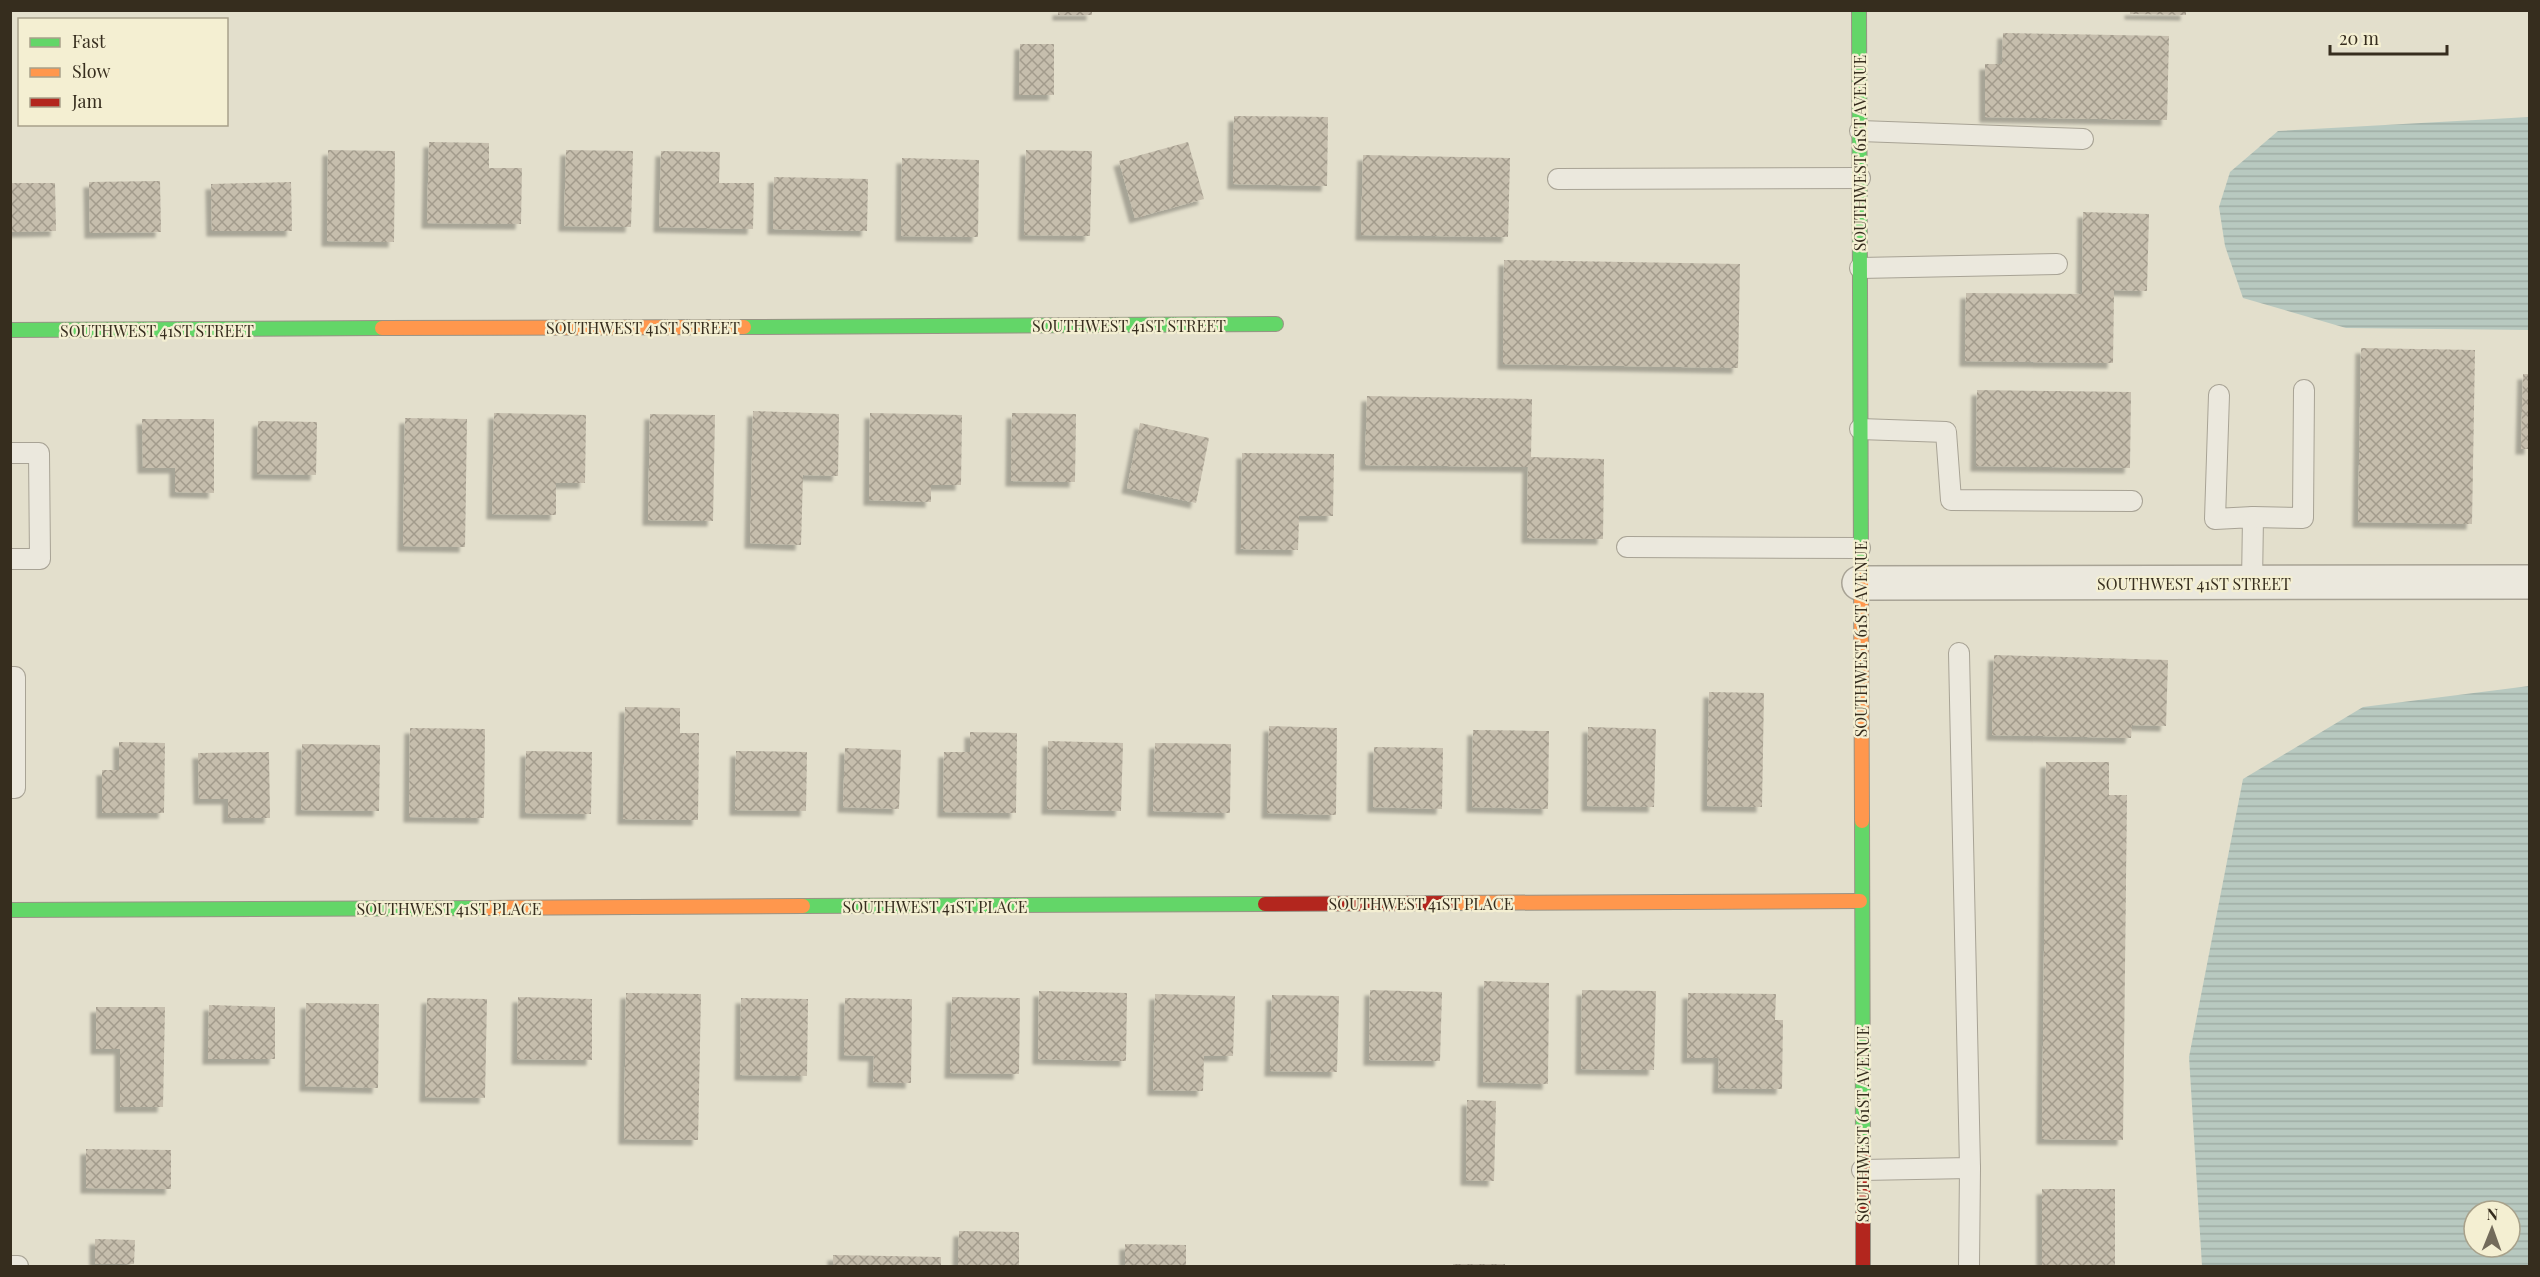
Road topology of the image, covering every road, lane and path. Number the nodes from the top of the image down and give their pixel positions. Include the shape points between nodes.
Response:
1 (1859, 10) edge
2 (1860, 131) junction
3 (2083, 139) dead end
4 (1860, 178) junction
5 (1558, 179) dead end
6 (2057, 264) dead end
7 (1860, 268) junction
8 (1276, 324) dead end
9 (10, 330) edge
10 (2304, 390) dead end
11 (2219, 395) dead end
12 (1860, 429) junction
13 (10, 453) edge
14 (2132, 501) dead end
15 (2253, 517) junction
16 (1628, 547) dead end
17 (1860, 548) junction
18 (10, 560) edge
19 (2529, 582) edge
20 (1860, 583) junction
21 (2252, 583) junction
22 (1959, 653) dead end
23 (10, 677) edge
24 (10, 788) edge
25 (1860, 901) junction
26 (10, 910) edge
27 (1970, 1168) junction
28 (1862, 1170) junction
29 (10, 1266) edge
30 (18, 1266) edge
31 (1863, 1266) edge
32 (1969, 1266) edge

1 - 2 street, SOUTHWEST 61ST AVENUE
2 - 3 lane
2 - 4 street, SOUTHWEST 61ST AVENUE
4 - 5 lane
4 - 7 street, SOUTHWEST 61ST AVENUE
6 - 7 lane
7 - 12 street, SOUTHWEST 61ST AVENUE
8 - 9 street, SOUTHWEST 41ST STREET
10 - 15 lane via 2303,518
11 - 15 lane via 2216,519
12 - 14 lane via 1946,432 1951,500
12 - 17 street, SOUTHWEST 61ST AVENUE
13 - 18 lane via 39,453 40,559
15 - 21 lane
16 - 17 lane
17 - 20 street, SOUTHWEST 61ST AVENUE
19 - 21 street, SOUTHWEST 41ST STREET
20 - 21 street, SOUTHWEST 41ST STREET
20 - 25 street, SOUTHWEST 61ST AVENUE
22 - 27 lane
23 - 24 lane via 15,677 15,788
25 - 26 street, SOUTHWEST 41ST PLACE
25 - 28 street, SOUTHWEST 61ST AVENUE
27 - 28 lane
27 - 32 lane
28 - 31 street, SOUTHWEST 61ST AVENUE
29 - 30 lane

